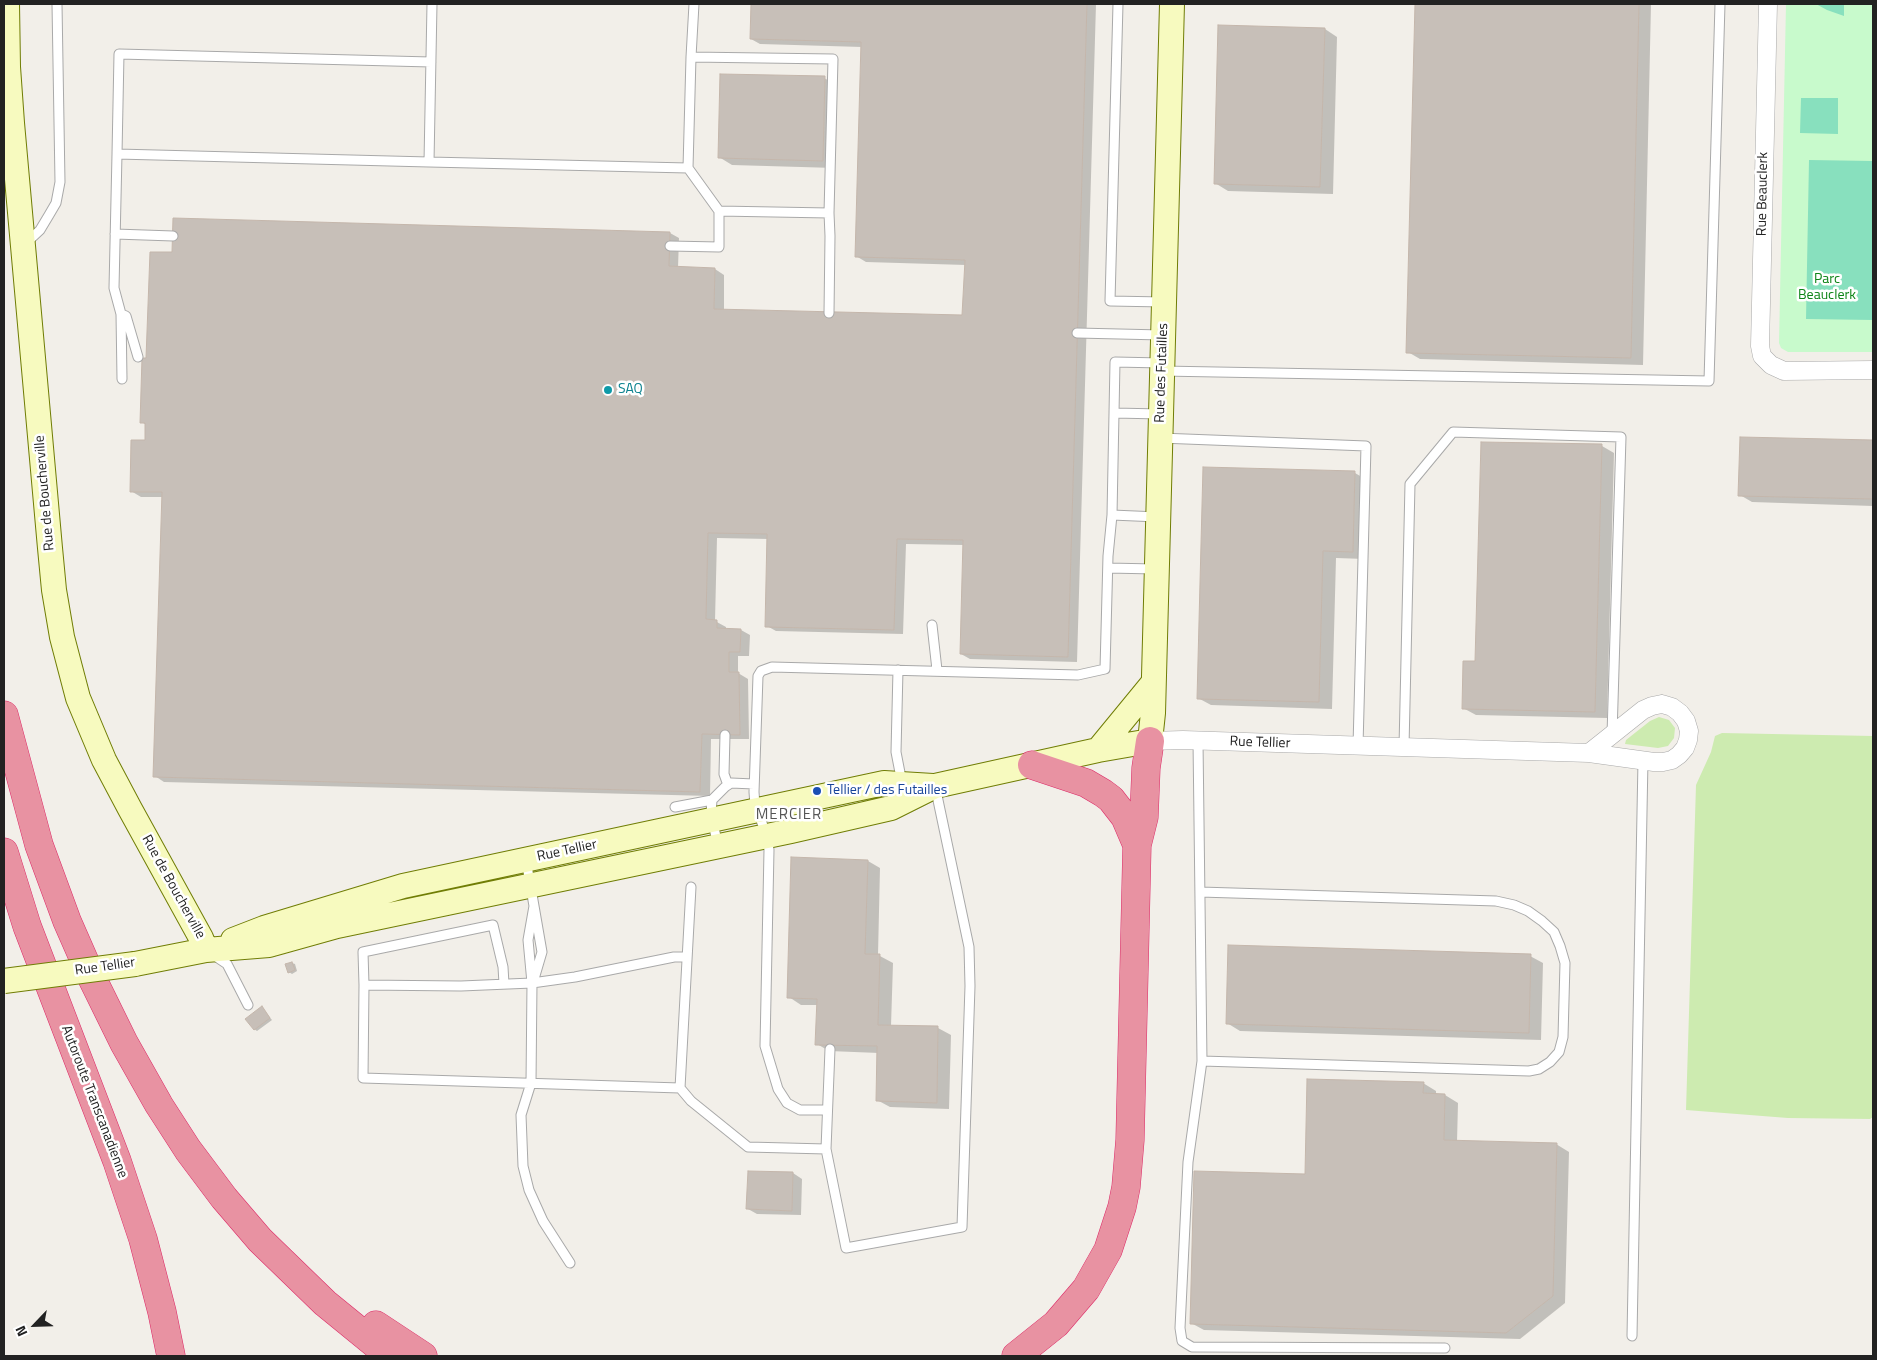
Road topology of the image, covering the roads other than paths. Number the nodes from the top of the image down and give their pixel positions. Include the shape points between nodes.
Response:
1 (7, 4) edge
2 (57, 4) edge
3 (432, 4) edge
4 (694, 4) edge
5 (1118, 4) edge
6 (1172, 4) edge
7 (1720, 4) edge
8 (1768, 4) edge
9 (691, 57) junction
10 (431, 62) junction
11 (117, 154) junction
12 (429, 162) junction
13 (688, 168) junction
14 (720, 211) junction
15 (829, 213) junction
16 (115, 234) junction
17 (172, 236) dead end
18 (23, 246) junction
19 (670, 246) dead end
20 (1164, 302) junction
21 (829, 313) dead end
22 (121, 314) junction
23 (1077, 333) dead end
24 (1163, 335) junction
25 (138, 357) dead end
26 (1162, 367) junction
27 (1873, 370) edge
28 (122, 379) dead end
29 (1114, 413) junction
30 (1161, 414) junction
31 (1160, 438) junction
32 (1112, 515) junction
33 (1158, 517) junction
34 (1108, 568) junction
35 (1156, 569) junction
36 (932, 625) dead end
37 (898, 670) junction
38 (937, 670) junction
39 (1154, 684) junction
40 (4, 715) edge
41 (725, 735) dead end
42 (1612, 735) junction
43 (1150, 741) junction
44 (1198, 741) junction
45 (1358, 746) junction
46 (1404, 747) junction
47 (1098, 750) junction
48 (1589, 753) junction
49 (1643, 760) junction
50 (1032, 765) junction
51 (754, 784) junction
52 (728, 785) junction
53 (935, 786) junction
54 (904, 792) junction
55 (675, 807) dead end
56 (712, 810) junction
57 (757, 810) junction
58 (767, 836) junction
59 (1137, 845) junction
60 (718, 846) junction
61 (4, 852) edge
62 (526, 860) junction
63 (691, 887) dead end
64 (1200, 892) junction
65 (532, 896) junction
66 (206, 950) junction
67 (687, 957) junction
68 (4, 980) edge
69 (532, 983) junction
70 (504, 984) junction
71 (364, 985) junction
72 (248, 1006) dead end
73 (124, 1043) junction
74 (830, 1049) dead end
75 (1202, 1061) junction
76 (531, 1083) junction
77 (680, 1088) junction
78 (827, 1110) junction
79 (826, 1149) junction
80 (570, 1263) dead end
81 (1632, 1336) dead end
82 (1445, 1348) dead end
83 (172, 1356) edge
84 (390, 1356) edge
85 (422, 1356) edge
86 (1016, 1356) edge

1 - 18 street, Rue de Boucherville via 10,91
2 - 18 lane via 60,182 56,203 49,216
3 - 10 lane
4 - 9 lane
5 - 20 lane via 1110,301
6 - 20 street, Rue des Futailles
7 - 26 lane via 1709,381
8 - 27 street, Rue Beauclerk via 1762,356 1784,371
9 - 13 lane
9 - 15 lane via 833,59
10 - 11 lane via 119,54
10 - 12 lane
11 - 12 lane
11 - 16 lane
12 - 13 lane
13 - 14 lane
14 - 15 lane
14 - 19 lane via 719,247
15 - 21 lane
16 - 17 lane
16 - 22 lane via 114,288
18 - 66 street, Rue de Boucherville via 54,590 67,659 78,698 104,760
20 - 24 street, Rue des Futailles
22 - 25 lane via 126,316
22 - 28 lane
23 - 24 lane
24 - 26 street, Rue des Futailles
26 - 29 lane via 1115,362
26 - 30 street, Rue des Futailles
29 - 30 lane
29 - 32 lane
30 - 31 street, Rue des Futailles
31 - 33 street, Rue des Futailles
31 - 45 lane via 1366,446
32 - 33 lane
32 - 34 lane
33 - 35 street, Rue des Futailles
34 - 35 lane
34 - 38 lane via 1105,669 1078,675
35 - 39 street, Rue des Futailles
36 - 38 lane
37 - 38 lane
37 - 51 lane via 772,667 761,671 756,697
37 - 54 lane via 896,752
39 - 43 street, Rue des Futailles
39 - 47 street
40 - 73 highway via 39,845 56,892
41 - 52 lane via 724,774
42 - 46 lane via 1621,437 1453,432 1410,484
42 - 48 street, Rue Tellier
42 - 49 street, Rue Tellier via 1652,706 1662,704 1680,713 1689,731 1685,748 1672,760
43 - 44 street, Rue Tellier
43 - 47 street, Rue Tellier
43 - 59 highway via 1144,817
44 - 45 street, Rue Tellier
44 - 64 lane
45 - 46 street, Rue Tellier
46 - 48 street, Rue Tellier
47 - 50 street, Rue Tellier
48 - 49 street, Rue Tellier
49 - 81 lane
50 - 53 street, Rue Tellier
50 - 59 highway via 1086,782 1103,792 1125,818
51 - 52 lane
51 - 57 lane
52 - 56 lane
53 - 54 street, Rue Tellier
53 - 79 lane via 969,946 962,1227 846,1248
54 - 57 street, Rue Tellier via 884,783
54 - 58 street, Rue Tellier via 891,808
55 - 56 lane
56 - 57 street, Rue Tellier
56 - 60 lane
56 - 62 street, Rue Tellier
57 - 58 lane
58 - 60 street, Rue Tellier
58 - 78 lane via 766,1051 780,1095 787,1103 800,1110
59 - 86 highway via 1130,1140 1122,1207 1108,1250 1086,1289 1056,1324
60 - 65 street, Rue Tellier
61 - 83 highway, Autoroute Transcanadienne via 27,926 141,1231
62 - 65 lane
62 - 66 street, Rue Tellier via 403,886 264,928
63 - 67 lane
64 - 75 lane
64 - 75 lane via 1496,900 1528,911 1542,921 1554,932 1565,963 1563,1037 1559,1052 1539,1069
65 - 66 street, Rue Tellier via 337,926 269,945
65 - 69 lane via 528,940
65 - 69 lane via 542,952
66 - 68 street, Rue Tellier, bridge via 135,964
66 - 72 lane via 227,964
67 - 69 lane
67 - 77 lane
69 - 70 lane
69 - 76 lane
70 - 71 lane
70 - 71 lane via 493,925 363,952
71 - 76 lane via 362,1078
73 - 84 highway via 174,1129 230,1205 302,1282
73 - 85 highway via 175,1124 253,1220 343,1301
74 - 78 lane
75 - 82 lane via 1188,1162 1182,1340 1192,1347
76 - 77 lane
76 - 80 lane via 522,1115 523,1166 543,1222
77 - 79 lane via 690,1101 748,1147
78 - 79 lane

